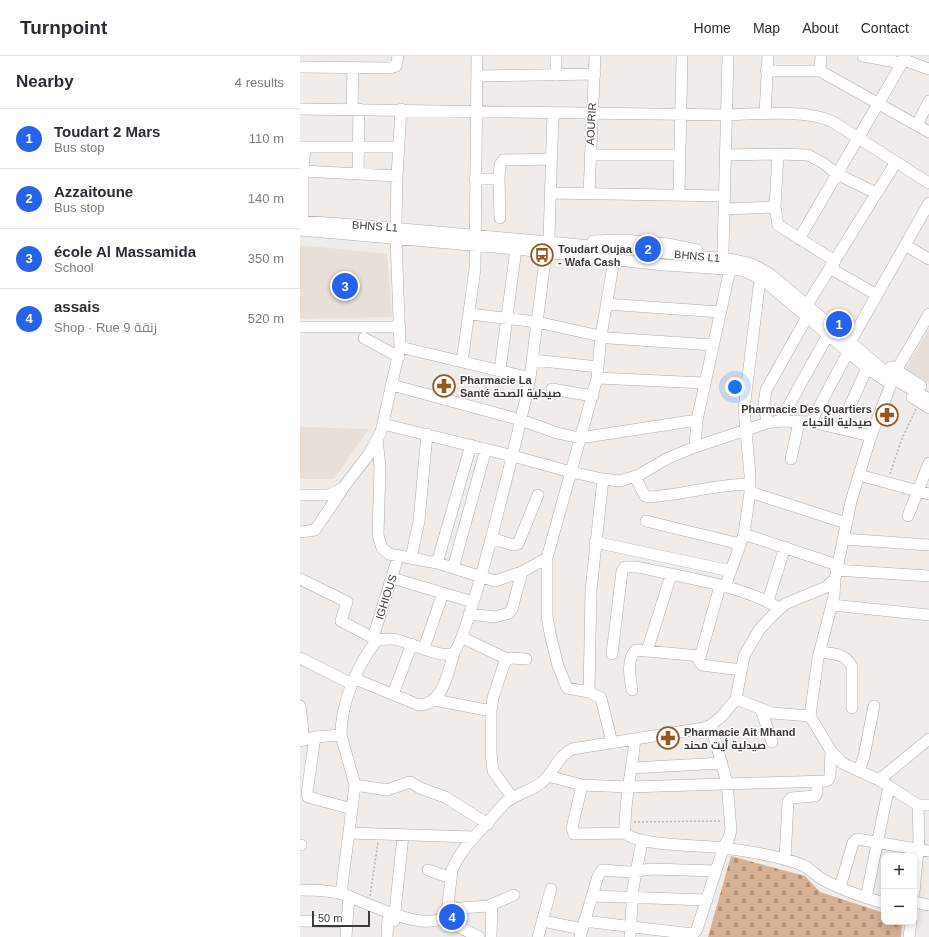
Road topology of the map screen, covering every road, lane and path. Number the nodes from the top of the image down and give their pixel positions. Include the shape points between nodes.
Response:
1 (398, 56) edge
2 (477, 56) edge
3 (556, 56) edge
4 (595, 56) edge
5 (682, 56) edge
6 (728, 56) edge
7 (768, 56) edge
8 (821, 56) edge
9 (863, 56) edge
10 (904, 60) edge
11 (320, 61) edge
12 (300, 67) edge
13 (354, 68) junction
14 (929, 69) edge
15 (766, 71) junction
16 (820, 71) junction
17 (595, 74) junction
18 (556, 75) junction
19 (476, 76) junction
20 (929, 101) edge
21 (879, 103) junction
22 (300, 109) edge
23 (356, 109) junction
24 (401, 110) junction
25 (475, 112) junction
26 (553, 113) junction
27 (592, 113) junction
28 (765, 114) junction
29 (682, 115) junction
30 (728, 115) junction
31 (917, 125) junction
32 (929, 132) edge
33 (859, 138) junction
34 (302, 147) edge
35 (357, 147) junction
36 (399, 148) junction
37 (778, 154) junction
38 (590, 155) junction
39 (680, 155) junction
40 (726, 155) junction
41 (552, 159) junction
42 (896, 162) junction
43 (303, 170) junction
44 (358, 174) junction
45 (837, 174) junction
46 (397, 176) junction
47 (475, 179) junction
48 (499, 179) junction
49 (929, 183) edge
50 (550, 193) junction
51 (588, 193) junction
52 (876, 193) junction
53 (680, 194) junction
54 (724, 196) junction
55 (929, 203) edge
56 (775, 207) junction
57 (724, 208) junction
58 (301, 217) edge
59 (500, 218) dead end
60 (396, 222) junction
61 (300, 230) edge
62 (476, 237) junction
63 (549, 237) junction
64 (396, 238) junction
65 (799, 239) junction
66 (905, 245) junction
67 (516, 249) junction
68 (546, 252) junction
69 (723, 252) junction
70 (929, 259) edge
71 (614, 260) junction
72 (834, 263) junction
73 (730, 269) junction
74 (760, 279) junction
75 (877, 296) junction
76 (810, 300) junction
77 (606, 304) junction
78 (720, 312) junction
79 (470, 314) junction
80 (929, 314) edge
81 (807, 317) junction
82 (506, 318) junction
83 (537, 322) junction
84 (300, 327) edge
85 (400, 327) junction
86 (828, 335) junction
87 (601, 336) junction
88 (853, 337) junction
89 (364, 338) dead end
90 (713, 345) junction
91 (399, 352) junction
92 (848, 352) junction
93 (533, 360) junction
94 (462, 362) junction
95 (867, 368) junction
96 (500, 370) junction
97 (597, 372) junction
98 (530, 378) junction
99 (894, 378) junction
100 (704, 383) junction
101 (392, 385) junction
102 (552, 389) dead end
103 (929, 391) edge
104 (593, 396) junction
105 (929, 396) edge
106 (924, 400) edge
107 (929, 408) edge
108 (521, 420) junction
109 (696, 420) junction
110 (780, 421) junction
111 (799, 422) junction
112 (811, 422) junction
113 (383, 424) junction
114 (767, 424) junction
115 (840, 428) junction
116 (747, 430) junction
117 (427, 434) junction
118 (871, 436) junction
119 (580, 438) junction
120 (377, 439) junction
121 (471, 445) junction
122 (695, 447) junction
123 (486, 449) junction
124 (513, 456) junction
125 (791, 458) dead end
126 (929, 463) edge
127 (571, 472) junction
128 (859, 475) junction
129 (636, 477) junction
130 (603, 479) junction
131 (886, 483) junction
132 (343, 488) junction
133 (750, 488) junction
134 (917, 491) junction
135 (929, 494) edge
136 (300, 495) edge
137 (538, 495) dead end
138 (908, 516) dead end
139 (646, 521) dead end
140 (846, 523) junction
141 (300, 532) edge
142 (491, 538) junction
143 (742, 539) junction
144 (843, 540) junction
145 (595, 542) junction
146 (929, 545) edge
147 (785, 547) junction
148 (398, 557) junction
149 (411, 558) junction
150 (547, 558) junction
151 (437, 564) junction
152 (453, 568) junction
153 (836, 571) junction
154 (522, 572) junction
155 (731, 572) junction
156 (670, 575) junction
157 (480, 576) junction
158 (929, 576) edge
159 (392, 578) junction
160 (300, 579) edge
161 (722, 587) junction
162 (443, 593) junction
163 (768, 601) junction
164 (473, 602) junction
165 (832, 605) junction
166 (779, 608) junction
167 (470, 614) junction
168 (929, 615) edge
169 (463, 638) junction
170 (375, 639) junction
171 (412, 644) junction
172 (424, 648) junction
173 (646, 651) junction
174 (820, 652) junction
175 (454, 653) junction
176 (612, 654) dead end
177 (700, 656) junction
178 (300, 658) edge
179 (507, 659) junction
180 (526, 659) dead end
181 (741, 670) junction
182 (354, 681) junction
183 (632, 690) dead end
184 (589, 692) junction
185 (393, 694) junction
186 (736, 699) junction
187 (435, 700) junction
188 (300, 706) edge
189 (874, 706) dead end
190 (852, 708) dead end
191 (761, 709) junction
192 (491, 711) junction
193 (810, 716) junction
194 (711, 725) junction
195 (341, 736) junction
196 (306, 739) edge
197 (635, 739) junction
198 (929, 739) edge
199 (772, 742) dead end
200 (612, 743) junction
201 (831, 751) junction
202 (722, 763) junction
203 (632, 768) junction
204 (859, 771) junction
205 (548, 776) junction
206 (879, 780) junction
207 (817, 782) junction
208 (727, 783) junction
209 (582, 784) junction
210 (355, 785) junction
211 (889, 786) junction
212 (629, 787) junction
213 (512, 797) junction
214 (924, 805) edge
215 (352, 809) junction
216 (730, 821) junction
217 (488, 824) junction
218 (624, 827) junction
219 (349, 833) junction
220 (379, 834) junction
221 (403, 836) junction
222 (474, 837) junction
223 (642, 841) junction
224 (878, 842) junction
225 (724, 848) junction
226 (924, 850) edge
227 (785, 860) junction
228 (428, 870) dead end
229 (637, 870) junction
230 (716, 871) junction
231 (451, 878) junction
232 (840, 887) junction
233 (551, 889) dead end
234 (915, 889) edge
235 (300, 890) edge
236 (345, 895) junction
237 (514, 895) dead end
238 (592, 896) junction
239 (633, 897) junction
240 (866, 898) junction
241 (707, 900) junction
242 (881, 902) edge
243 (917, 903) edge
244 (492, 904) junction
245 (929, 905) edge
246 (369, 907) junction
247 (446, 915) junction
248 (391, 919) junction
249 (300, 921) edge
250 (543, 921) junction
251 (347, 922) junction
252 (911, 925) edge
253 (582, 929) edge
254 (630, 932) edge
255 (690, 936) edge
256 (346, 937) edge
257 (386, 937) edge
258 (479, 937) edge
259 (491, 937) edge
260 (538, 937) edge
261 (909, 937) edge

1 - 13 street via 396,66 390,68
2 - 19 street
3 - 18 street
4 - 17 street, AOURIR
5 - 29 street
6 - 30 street
7 - 15 street
8 - 16 street
9 - 10 street
10 - 14 street
10 - 21 street
11 - 12 street
11 - 13 street
13 - 23 street
15 - 16 street
15 - 28 street
16 - 21 street
17 - 18 street
17 - 27 street, AOURIR
18 - 19 street
19 - 25 street
20 - 31 street
21 - 31 street
21 - 33 street
22 - 23 street
23 - 24 street
23 - 35 street
24 - 25 street
24 - 36 street
25 - 26 street
25 - 47 street
26 - 27 street
26 - 41 street
27 - 29 street
27 - 38 street, AOURIR
28 - 30 street
28 - 33 street via 820,116
29 - 30 street
29 - 39 street
30 - 40 street
31 - 32 street
33 - 42 street
33 - 45 street
34 - 35 street
34 - 43 street
35 - 36 street
35 - 44 street
36 - 46 street
37 - 40 street
37 - 45 street via 808,156
37 - 56 street
38 - 39 street
38 - 51 street, AOURIR
39 - 53 street
40 - 54 street
41 - 48 street via 503,160
41 - 50 street
42 - 49 street
42 - 52 street
43 - 44 street
43 - 58 street
44 - 46 street
45 - 52 street
45 - 65 street
46 - 60 street
47 - 48 street
47 - 62 street
48 - 59 street
50 - 51 street
50 - 63 street
51 - 53 street
52 - 72 street
53 - 54 street
54 - 57 street
55 - 66 street
56 - 57 street
56 - 65 street via 778,225
57 - 69 street
58 - 60 street
58 - 62 street, BHNS L1
60 - 62 street
61 - 64 street
62 - 63 street
62 - 64 street
62 - 67 street
62 - 79 street
62 - 99 street, BHNS L1 via 730,258 752,264 770,274
63 - 69 street via 668,244
64 - 85 street
65 - 72 street
66 - 70 street
66 - 75 street
67 - 68 street
67 - 82 street
68 - 71 street
68 - 83 street
69 - 76 street via 744,255 764,264
71 - 73 street
71 - 77 street
72 - 75 street via 833,268 838,273
72 - 76 street
73 - 74 street
73 - 78 street
74 - 81 street
74 - 116 street via 744,409
75 - 88 street
76 - 88 street
77 - 78 street
77 - 87 street
78 - 90 street
79 - 82 street
79 - 94 street
80 - 99 street
81 - 86 street
81 - 114 street via 766,390 764,404
82 - 83 street
82 - 96 street
83 - 87 street
83 - 93 street
84 - 85 street
85 - 91 street
86 - 92 street
86 - 110 street
87 - 90 street
87 - 97 street
88 - 99 street
89 - 91 street
90 - 100 street
91 - 94 street
91 - 101 street
92 - 95 street
92 - 112 street
93 - 97 street
93 - 98 street
94 - 96 street
95 - 99 street
95 - 115 street
96 - 98 street
97 - 100 street
97 - 104 street
98 - 108 street
99 - 103 street
99 - 105 street, BHNS L1
99 - 106 street
99 - 118 street
100 - 109 street
101 - 108 street
101 - 113 street
102 - 104 street
104 - 119 street
106 - 107 street
106 - 131 path via 901,441
108 - 119 street
108 - 124 street
109 - 119 street
109 - 122 street
110 - 111 street
110 - 114 street
111 - 112 street
111 - 125 street
112 - 115 street
113 - 117 street
113 - 120 street
114 - 116 street
115 - 118 street
116 - 122 street
116 - 133 street
117 - 121 street
117 - 149 street via 419,521
118 - 128 street
119 - 127 street
120 - 132 street
120 - 148 street via 380,467 379,542 389,554
121 - 123 street
121 - 151 street
122 - 129 street via 668,458
123 - 124 street
123 - 152 street
124 - 127 street
124 - 142 street
126 - 134 street
127 - 130 street
127 - 150 street
128 - 131 street
128 - 140 street
129 - 130 street via 620,481
129 - 133 street via 645,496 649,497 720,485
130 - 145 street
131 - 134 street
132 - 136 street via 329,495
132 - 141 street via 315,530
133 - 140 street
133 - 143 street
134 - 135 street
134 - 138 street
137 - 142 street via 518,544 513,545
139 - 143 street
140 - 144 street
142 - 157 street
143 - 147 street
143 - 155 street
144 - 146 street
144 - 153 street
145 - 155 street
145 - 184 street via 591,590
147 - 153 street
147 - 163 street
148 - 149 street
148 - 159 street, IGHIOUS
149 - 151 street
150 - 154 street
150 - 184 street via 547,616 553,651 567,688
151 - 152 street
152 - 157 street
153 - 158 street
153 - 165 street
153 - 166 street via 826,587
154 - 157 street via 495,581
154 - 167 street via 509,613 495,616
155 - 161 street
156 - 161 street
156 - 173 street
156 - 176 street via 637,567 629,566 624,569
157 - 164 street
159 - 162 street
159 - 170 street, IGHIOUS
160 - 170 street via 347,602 341,621
161 - 163 street
161 - 177 street
162 - 164 street
162 - 172 street
163 - 166 street
164 - 167 street
165 - 168 street
165 - 174 street
166 - 181 street via 759,630 744,656
167 - 169 street
169 - 175 street
169 - 179 street
170 - 171 street via 390,639
170 - 182 street, IGHIOUS
171 - 172 street
171 - 185 street
172 - 175 street via 441,654
173 - 177 street
173 - 183 street via 636,650 633,655 630,671
174 - 190 street via 841,655 850,662
174 - 193 street
175 - 187 street via 444,684
177 - 181 street via 699,661 702,665
178 - 182 street
179 - 180 street
179 - 192 street
181 - 186 street
182 - 185 street
182 - 195 street, IGHIOUS via 343,715
184 - 200 street via 599,695 604,703
185 - 187 street via 419,705
186 - 191 street
186 - 194 street
187 - 192 street
188 - 196 street
189 - 204 street
191 - 193 street via 772,713
191 - 199 street
192 - 213 street via 493,771
193 - 201 street
194 - 197 street via 686,732
194 - 202 street
195 - 196 street
195 - 210 street
196 - 215 street via 308,797
197 - 200 street
197 - 203 street
198 - 206 street
200 - 205 street via 572,749 557,761
201 - 204 street via 842,764
201 - 207 street via 830,778
202 - 203 street
202 - 208 street
203 - 212 street
204 - 206 street
205 - 209 street
205 - 213 street via 540,784
206 - 211 street
207 - 208 street
207 - 227 street via 815,796 792,798 788,802
208 - 212 street
208 - 216 street
209 - 212 street
209 - 218 street via 572,828 574,834
210 - 215 street
210 - 217 street via 386,790 410,782 438,794
211 - 214 street
211 - 224 street
212 - 218 street
213 - 217 street
214 - 226 street
215 - 219 street
216 - 218 path
216 - 225 street via 729,838
217 - 222 street
218 - 223 street via 628,837
219 - 220 street
219 - 236 street
220 - 221 street
220 - 246 path
221 - 222 street
221 - 248 street
222 - 231 street via 458,858
223 - 225 street
223 - 229 street
224 - 226 street
224 - 232 street via 859,838 854,840
224 - 240 street
225 - 227 street
225 - 230 street
226 - 234 street
227 - 232 street via 808,868 820,878
228 - 231 street
229 - 230 street
229 - 238 street via 602,870
229 - 239 street
230 - 241 street
231 - 247 street
232 - 240 street
233 - 250 street
235 - 236 street
236 - 246 street
236 - 251 street
237 - 244 street
238 - 239 street
238 - 253 street
239 - 241 street
239 - 254 street
240 - 242 street
241 - 255 street via 698,926
243 - 245 street
244 - 247 street
244 - 259 street
246 - 248 street
247 - 248 street via 439,924 429,930
247 - 258 street
248 - 257 street
249 - 251 street
250 - 253 street
250 - 260 street
251 - 256 street
252 - 261 street
253 - 254 street
254 - 255 street

